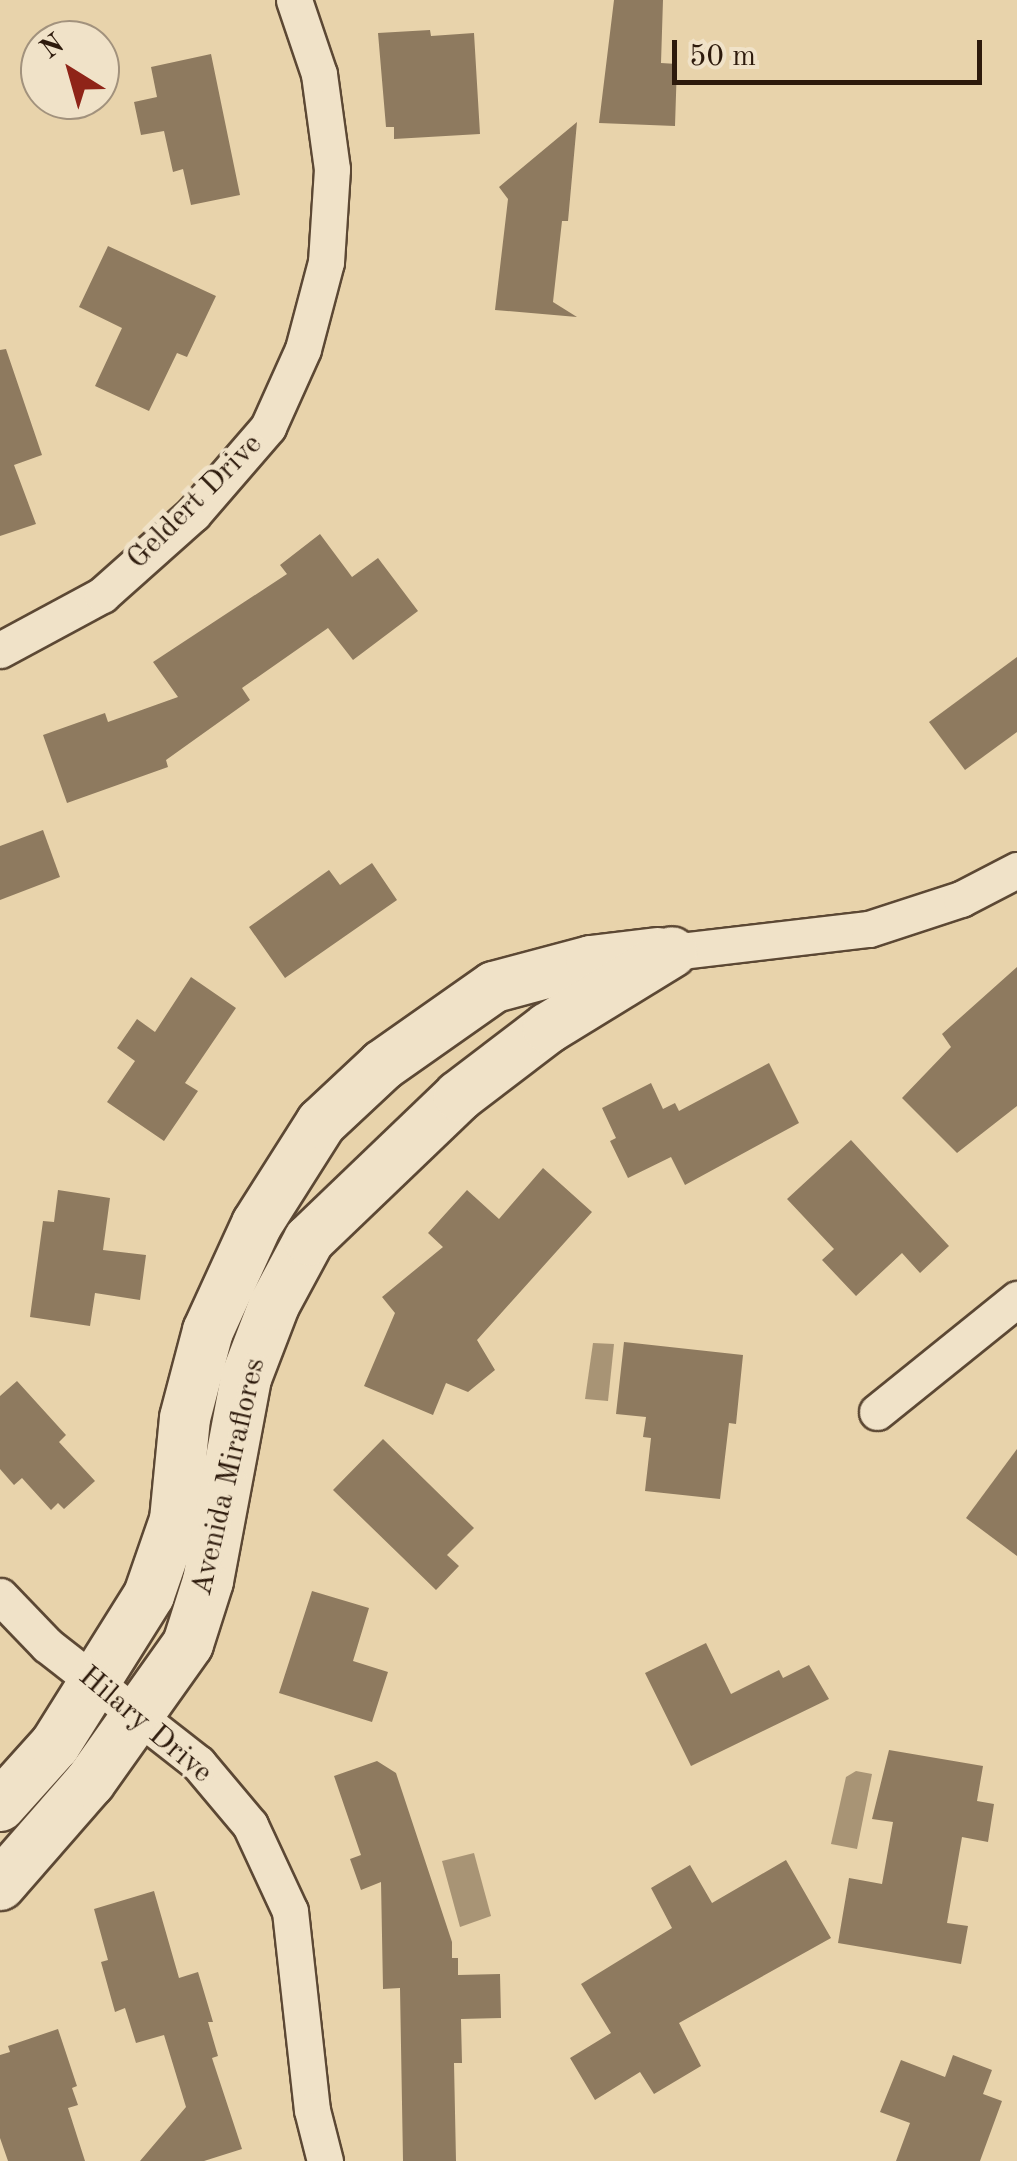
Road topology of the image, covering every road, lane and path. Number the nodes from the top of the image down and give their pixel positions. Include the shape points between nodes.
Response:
1 (294, 0) edge
2 (0, 650) edge
3 (1017, 870) edge
4 (672, 952) junction
5 (1017, 1298) edge
6 (876, 1412) dead end
7 (0, 1596) edge
8 (96, 1683) junction
9 (137, 1715) junction
10 (0, 1806) edge
11 (0, 1884) edge
12 (324, 2161) edge

1 - 2 street, Geldert Drive via 319,74 332,170 326,262 303,349 268,428 193,514 102,594
3 - 4 street, Avenida Miraflores via 918,916 869,929
4 - 8 street, Avenida Miraflores via 591,960 494,987 383,1065 321,1124 257,1224 208,1331 186,1418 175,1520 148,1594
4 - 9 street, Avenida Miraflores via 548,1028 459,1096 308,1240 246,1378 208,1580 188,1644
5 - 6 street
7 - 8 street, Hilary Drive
8 - 9 street, Hilary Drive
8 - 10 street, Avenida Miraflores via 55,1744
9 - 11 street, Avenida Miraflores via 90,1782
9 - 12 street, Hilary Drive via 222,1790 250,1826 290,1910 312,2110

